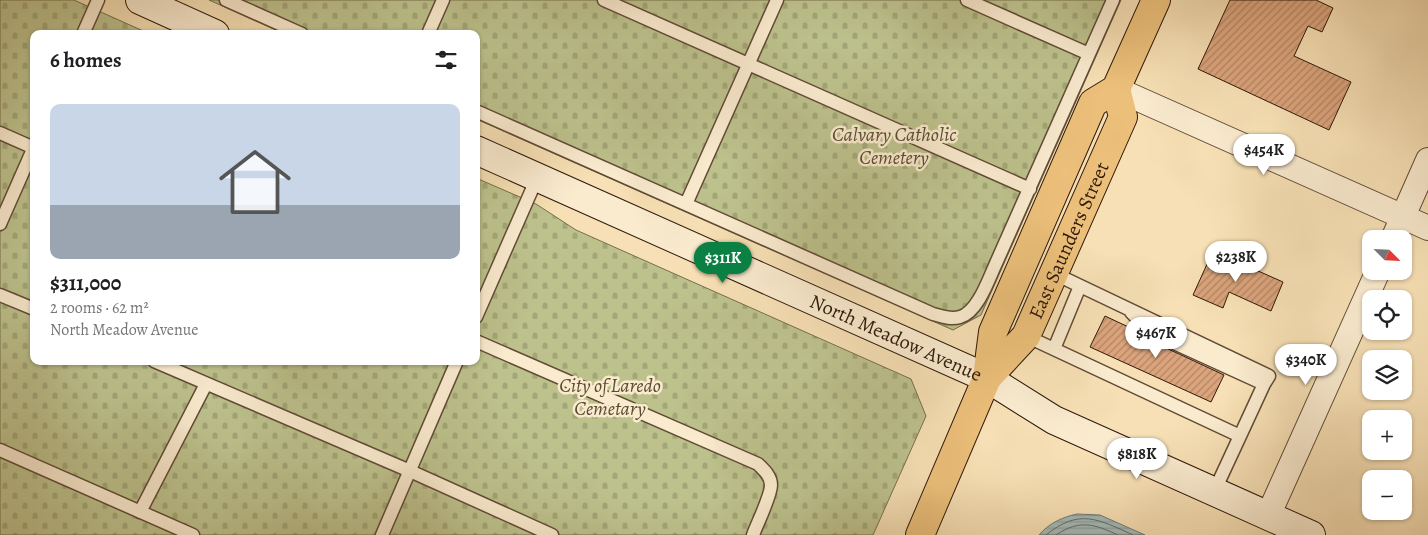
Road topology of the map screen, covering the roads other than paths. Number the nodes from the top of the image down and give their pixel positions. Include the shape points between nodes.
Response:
1 (98, 0) edge
2 (140, 0) edge
3 (226, 0) edge
4 (443, 0) edge
5 (604, 0) edge
6 (777, 0) edge
7 (967, 0) edge
8 (1113, 0) edge
9 (1156, 0) edge
10 (86, 30) edge
11 (206, 30) edge
12 (293, 30) edge
13 (430, 30) edge
14 (1089, 54) junction
15 (748, 64) junction
16 (1116, 89) junction
17 (480, 113) edge
18 (0, 133) edge
19 (30, 146) edge
20 (480, 152) edge
21 (30, 157) edge
22 (1428, 160) edge
23 (537, 178) junction
24 (1030, 189) junction
25 (686, 204) junction
26 (1403, 217) junction
27 (0, 224) edge
28 (1428, 228) edge
29 (1397, 230) edge
30 (1053, 273) junction
31 (1374, 280) edge
32 (1080, 286) junction
33 (0, 295) edge
34 (30, 307) edge
35 (480, 308) edge
36 (1026, 336) junction
37 (480, 343) edge
38 (1054, 349) junction
39 (163, 365) edge
40 (455, 365) edge
41 (988, 378) junction
42 (206, 384) junction
43 (1240, 436) junction
44 (0, 450) edge
45 (410, 471) junction
46 (1214, 492) junction
47 (140, 512) junction
48 (1268, 516) junction
49 (193, 535) edge
50 (382, 535) edge
51 (552, 535) edge
52 (753, 535) edge
53 (920, 535) edge
54 (1311, 535) edge

1 - 10 lane
2 - 11 main road
3 - 12 lane
4 - 13 lane
5 - 15 lane
6 - 15 lane
7 - 14 lane
8 - 14 lane
9 - 16 main road
14 - 24 lane
15 - 24 lane
15 - 25 lane
16 - 26 street
16 - 30 main road, East Saunders Street via 1123,117
16 - 41 main road, East Saunders Street via 1093,103 993,332
17 - 25 lane
18 - 19 lane
20 - 23 main road, North Meadow Avenue
21 - 27 lane
22 - 26 street
23 - 35 lane
23 - 41 main road, North Meadow Avenue
24 - 25 lane via 980,297 971,310 960,317 946,318
26 - 28 street
26 - 29 street
30 - 32 lane
30 - 36 main road, East Saunders Street
31 - 48 street
32 - 38 lane
32 - 43 lane via 1269,376
33 - 34 lane
36 - 38 lane
36 - 41 main road, East Saunders Street
37 - 52 lane via 758,464 767,473 771,485
38 - 43 lane
39 - 42 lane
40 - 45 lane
41 - 46 main road, North Meadow Avenue via 1054,420
41 - 53 main road, East Saunders Street
42 - 45 lane
42 - 47 lane
43 - 46 lane
44 - 47 lane
45 - 50 lane
45 - 51 lane
46 - 48 main road, North Meadow Avenue
47 - 49 lane
48 - 54 main road, North Meadow Avenue

